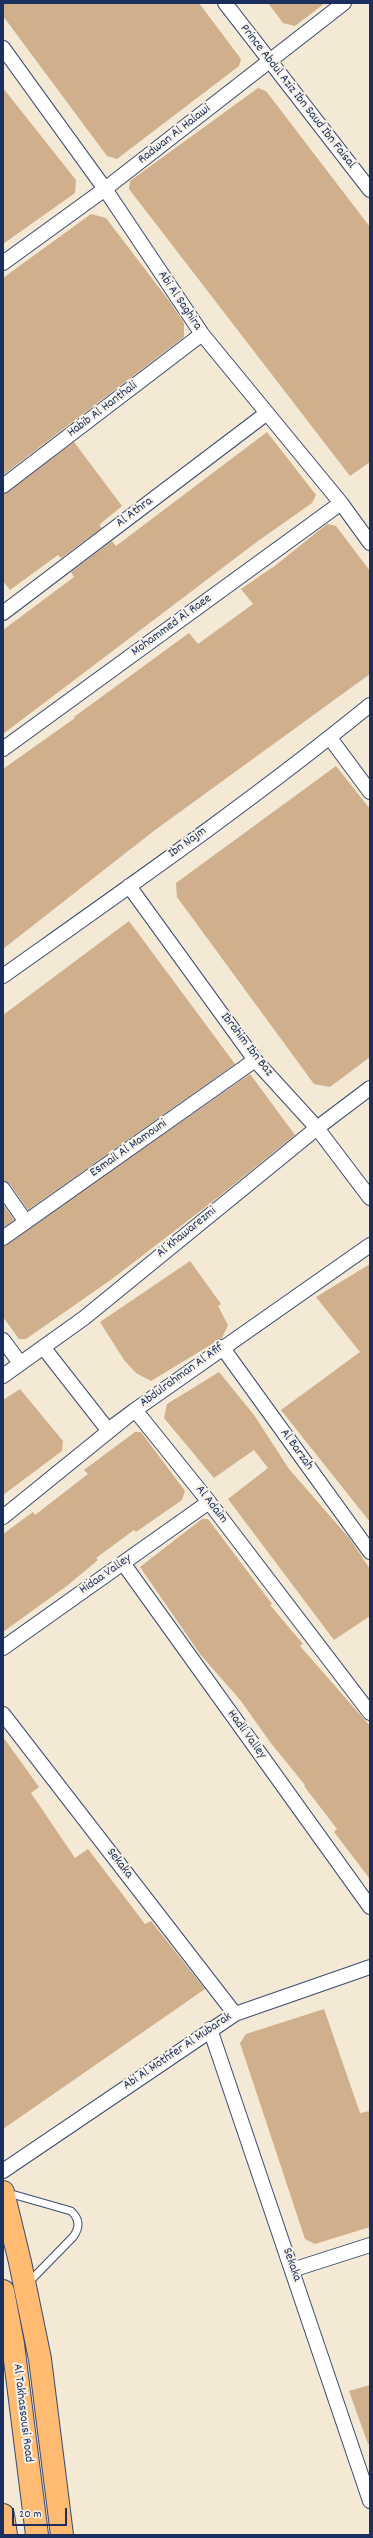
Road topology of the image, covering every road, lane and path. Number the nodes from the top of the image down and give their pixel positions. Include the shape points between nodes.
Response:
1 (225, 3) edge
2 (344, 3) edge
3 (4, 51) edge
4 (269, 62) junction
5 (106, 189) junction
6 (370, 190) edge
7 (3, 263) edge
8 (202, 334) junction
9 (267, 413) junction
10 (3, 486) edge
11 (341, 503) junction
12 (370, 543) edge
13 (3, 613) edge
14 (370, 705) edge
15 (330, 738) junction
16 (3, 749) edge
17 (370, 792) edge
18 (129, 886) junction
19 (3, 976) edge
20 (255, 1060) junction
21 (370, 1088) edge
22 (317, 1128) junction
23 (3, 1189) edge
24 (370, 1198) edge
25 (26, 1222) junction
26 (3, 1238) edge
27 (370, 1246) edge
28 (3, 1340) edge
29 (43, 1347) junction
30 (222, 1347) junction
31 (20, 1363) junction
32 (3, 1376) edge
33 (135, 1410) junction
34 (209, 1502) junction
35 (3, 1518) edge
36 (370, 1552) edge
37 (123, 1564) junction
38 (3, 1648) edge
39 (370, 1713) edge
40 (3, 1714) edge
41 (370, 1908) edge
42 (370, 1967) edge
43 (234, 2014) junction
44 (210, 2029) junction
45 (3, 2171) edge
46 (3, 2192) edge
47 (370, 2245) edge
48 (292, 2270) junction
49 (3, 2290) edge
50 (29, 2307) junction
51 (370, 2501) edge
52 (3, 2515) edge
53 (6, 2535) edge
54 (37, 2535) edge
55 (62, 2535) edge

1 - 4 street, Prince Abdul Aziz Ibn Saud Ibn Faisal
2 - 4 street, Radwan Al Halawi
3 - 5 street, Abi Al Saghira
4 - 5 street, Radwan Al Halawi
4 - 6 street, Prince Abdul Aziz Ibn Saud Ibn Faisal
5 - 7 street, Radwan Al Halawi
5 - 8 street, Abi Al Saghira
8 - 9 street, Abi Al Saghira
8 - 10 street, Habib Al Hanthali
9 - 11 street, Abi Al Saghira
9 - 13 street, Al Athra
11 - 12 street, Abi Al Saghira
11 - 16 street, Mohammed Al Raee
14 - 15 street, Ibn Najm
15 - 17 street
15 - 18 street, Ibn Najm
18 - 19 street, Ibn Najm
18 - 20 street, Ibrahim Ibn Baz
20 - 22 street, Ibrahim Ibn Baz
20 - 25 street, Esmail Al Mamouni
21 - 22 street, Al Khawarezmi
22 - 24 street, Ibrahim Ibn Baz
22 - 29 street, Al Khawarezmi via 84,1318
23 - 25 street
25 - 26 street, Esmail Al Mamouni
27 - 30 street, Abdulrahman Al Afif
28 - 31 street
29 - 31 street, Al Khawarezmi
29 - 33 street via 108,1430
30 - 33 street, Abdulrahman Al Afif
30 - 36 street, Al Barzah
31 - 32 street, Al Khawarezmi
33 - 34 street, Al Adaim
33 - 35 street, Abdulrahman Al Afif
34 - 37 street, Hidaa Valley
34 - 39 street, Al Adaim
37 - 38 street, Hidaa Valley
37 - 41 street, Hadli Valley
40 - 43 street, Sekaka
42 - 43 street, Abi Al Mothfer Al Mubarak
43 - 44 street, Abi Al Mothfer Al Mubarak
44 - 45 street, Abi Al Mothfer Al Mubarak
44 - 48 street, Sekaka
46 - 50 main road
46 - 50 lane via 71,2211 78,2221 78,2231 73,2238 31,2280
47 - 48 street
48 - 51 street, Sekaka
49 - 54 main road, Al Takhassousi Road via 13,2344
50 - 55 main road via 40,2359
52 - 53 main road

